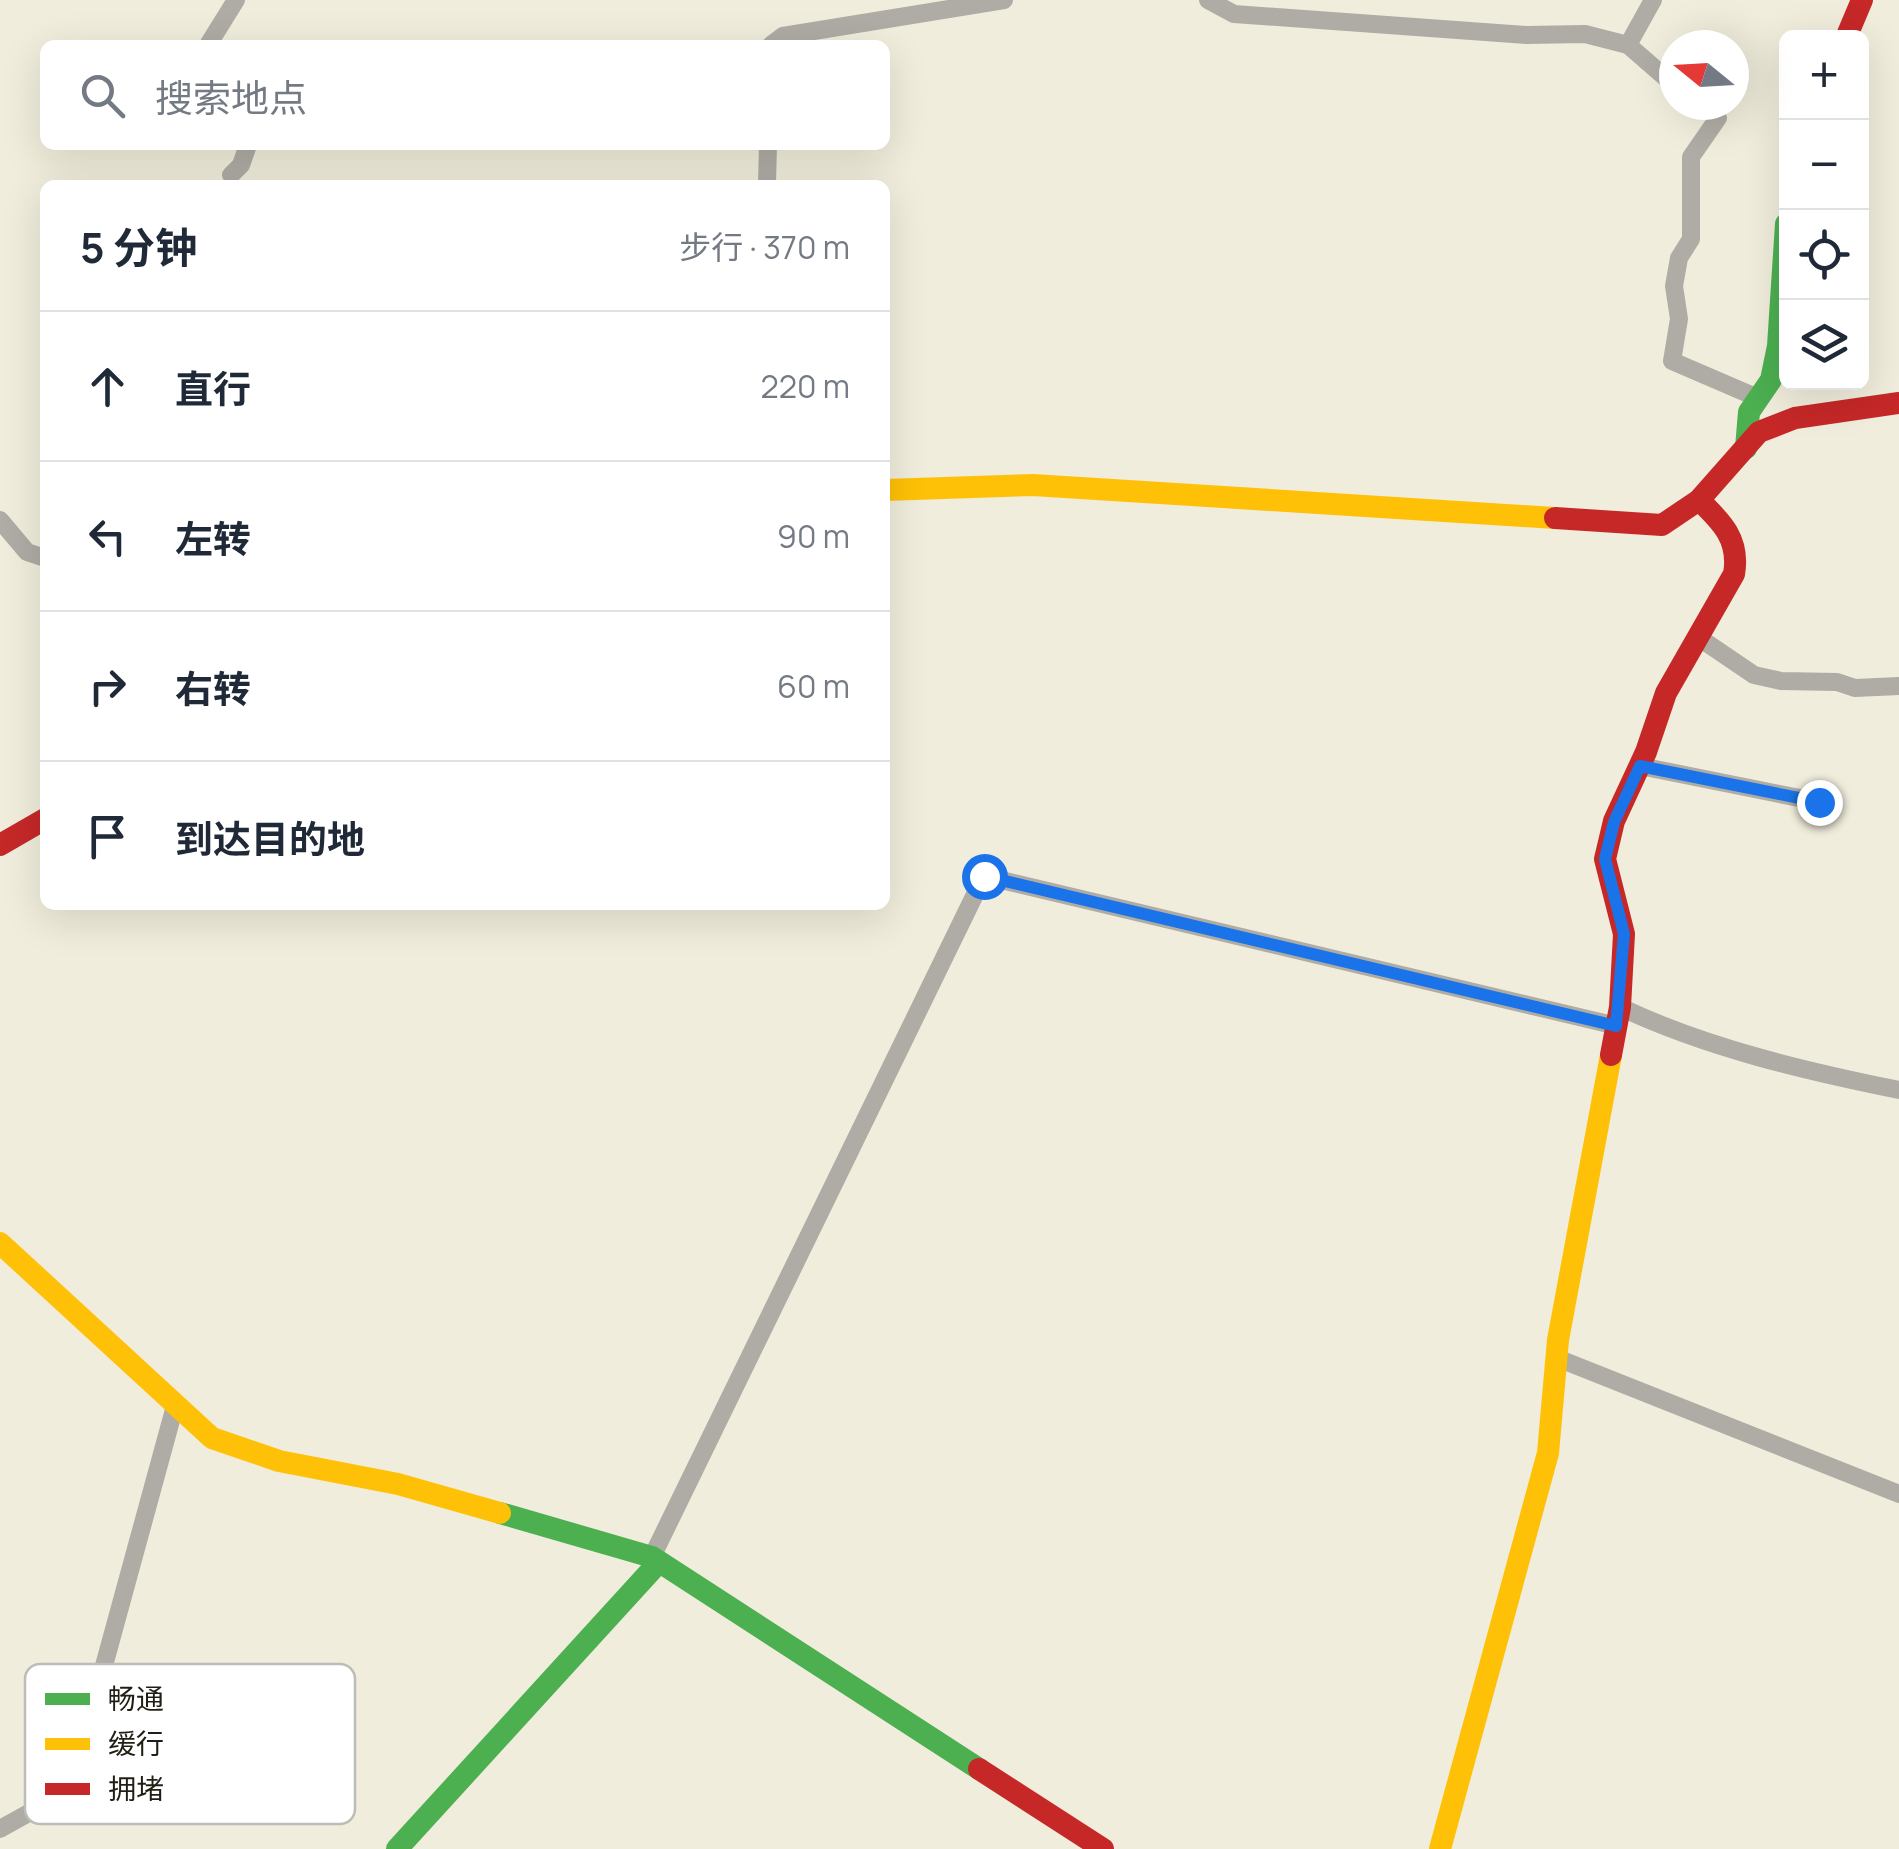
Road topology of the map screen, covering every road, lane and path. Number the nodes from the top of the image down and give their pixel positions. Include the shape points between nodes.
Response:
1 (236, 0) edge
2 (1004, 0) edge
3 (1208, 0) edge
4 (1654, 0) edge
5 (1862, 0) edge
6 (1849, 30) edge
7 (211, 40) edge
8 (778, 40) edge
9 (1628, 45) junction
10 (1659, 72) edge
11 (1717, 120) edge
12 (246, 150) edge
13 (768, 150) edge
14 (231, 174) dead end
15 (767, 180) edge
16 (1781, 300) edge
17 (1758, 398) junction
18 (1899, 403) edge
19 (1746, 452) junction
20 (890, 490) edge
21 (1698, 500) junction
22 (1, 523) edge
23 (40, 556) edge
24 (1698, 637) junction
25 (1899, 686) edge
26 (1640, 766) junction
27 (1819, 802) dead end
28 (40, 821) edge
29 (0, 844) edge
30 (1618, 1016) junction
31 (1899, 1090) edge
32 (0, 1243) edge
33 (1557, 1358) junction
34 (175, 1406) junction
35 (1899, 1494) edge
36 (655, 1560) junction
37 (104, 1664) edge
38 (25, 1815) edge
39 (0, 1829) edge
40 (396, 1849) edge
41 (1102, 1849) edge
42 (1440, 1849) edge

1 - 7 street
2 - 8 street
3 - 9 street via 1234,14 1586,34
4 - 9 street
5 - 6 street
9 - 10 street
11 - 17 street via 1691,157 1691,239 1674,286 1680,319 1672,361
12 - 14 street
13 - 15 street
16 - 17 street via 1771,380
17 - 19 street via 1748,412
18 - 19 street via 1794,418 1759,432
19 - 21 street
20 - 21 street via 1033,485 1662,525
21 - 24 street via 1733,534 1739,558
22 - 23 street via 27,552
24 - 25 street via 1754,675 1855,688
24 - 26 street via 1666,693
26 - 27 street
26 - 30 street via 1605,859 1624,934
28 - 29 street
30 - 31 street
30 - 33 street
30 - 36 street via 984,876
32 - 34 street
33 - 35 street
33 - 42 street via 1548,1453
34 - 36 street via 212,1438 280,1461 398,1484
34 - 37 street
36 - 40 street
36 - 41 street
38 - 39 street

